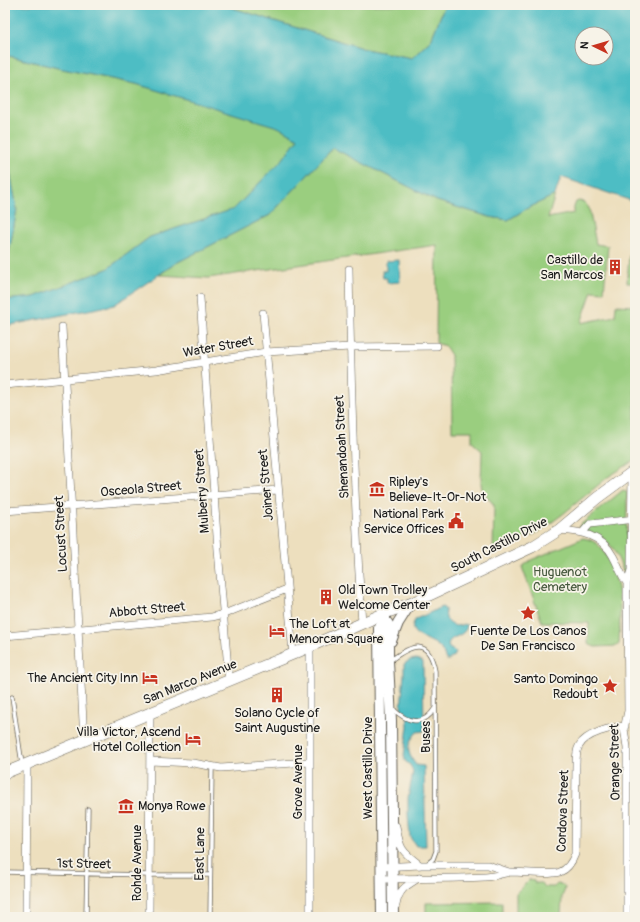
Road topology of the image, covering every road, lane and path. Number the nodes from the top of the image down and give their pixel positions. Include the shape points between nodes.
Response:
1 (349, 269) dead end
2 (200, 298) dead end
3 (263, 313) dead end
4 (62, 327) dead end
5 (437, 346) dead end
6 (350, 347) junction
7 (266, 352) junction
8 (204, 362) junction
9 (65, 380) junction
10 (5, 385) edge
11 (634, 471) edge
12 (278, 490) junction
13 (214, 494) junction
14 (72, 507) junction
15 (5, 511) edge
16 (633, 519) edge
17 (559, 530) junction
18 (582, 533) junction
19 (631, 583) edge
20 (287, 589) junction
21 (410, 604) junction
22 (224, 614) junction
23 (385, 617) junction
24 (362, 624) junction
25 (78, 628) junction
26 (5, 636) edge
27 (310, 647) junction
28 (388, 651) junction
29 (293, 654) junction
30 (627, 657) junction
31 (635, 658) edge
32 (388, 661) junction
33 (229, 681) junction
34 (12, 697) dead end
35 (390, 706) junction
36 (436, 707) junction
37 (150, 713) junction
38 (625, 726) junction
39 (84, 740) junction
40 (150, 761) junction
41 (310, 762) junction
42 (24, 765) junction
43 (212, 767) junction
44 (5, 772) edge
45 (88, 809) dead end
46 (392, 810) junction
47 (423, 865) junction
48 (381, 867) junction
49 (393, 867) junction
50 (5, 872) edge
51 (27, 872) junction
52 (509, 872) junction
53 (87, 874) junction
54 (149, 875) junction
55 (210, 875) junction
56 (421, 877) junction
57 (381, 879) junction
58 (393, 879) junction
59 (635, 916) edge
60 (26, 917) edge
61 (86, 917) edge
62 (149, 917) edge
63 (210, 917) edge
64 (310, 917) edge
65 (382, 917) edge
66 (394, 917) edge
67 (627, 917) edge

1 - 6 street, Shenandoah Street
2 - 8 street, Mulberry Street
3 - 7 street, Joiner Street
4 - 9 street, Locust Street
5 - 6 street, Water Street
6 - 7 street, Water Street
6 - 24 street, Shenandoah Street
7 - 8 street, Water Street
7 - 12 street, Joiner Street
8 - 9 street, Water Street
8 - 13 street, Mulberry Street
9 - 10 street, Water Street
9 - 14 street, Locust Street
11 - 16 street, Orange Street
11 - 17 main road, South Castillo Drive
12 - 13 street, Osceola Street
12 - 20 street, Joiner Street
13 - 14 street, Osceola Street
13 - 22 street, Mulberry Street
14 - 15 street, Osceola Street
14 - 25 street, Locust Street
16 - 18 street via 590,524
16 - 19 street, Orange Street
17 - 18 street
17 - 21 main road, South Castillo Drive via 532,547
18 - 19 street via 600,540 609,549 622,576
19 - 30 street, Orange Street
20 - 22 street, Abbott Street
20 - 29 street, Joiner Street
21 - 23 main road, South Castillo Drive
21 - 28 main road via 397,625
22 - 25 street, Abbott Street
22 - 33 street, Mulberry Street
23 - 24 main road, San Marco Avenue
23 - 28 main road, West Castillo Drive via 388,624
23 - 48 main road, West Castillo Drive via 379,628
24 - 27 main road, San Marco Avenue
25 - 26 street, Abbott Street
25 - 39 street, Locust Street
27 - 29 main road, San Marco Avenue
27 - 41 street, Grove Avenue
28 - 32 main road, West Castillo Drive
29 - 33 main road, San Marco Avenue
30 - 31 street
30 - 38 street, Orange Street via 628,710
32 - 35 main road, West Castillo Drive
32 - 36 lane, Buses via 414,647 430,653 435,671
33 - 37 main road, San Marco Avenue
34 - 42 lane
35 - 36 lane via 399,715 414,721 430,716
35 - 46 main road, West Castillo Drive
36 - 47 lane, Buses via 436,851 433,859
37 - 39 main road, San Marco Avenue
37 - 40 street, Rohde Avenue
38 - 52 street, Cordova Street via 591,735 577,750 576,846 569,866 554,873
38 - 67 street, Orange Street
39 - 42 main road, San Marco Avenue
40 - 43 street via 193,763
40 - 54 street, Rohde Avenue
41 - 43 street
41 - 64 street, Grove Avenue
42 - 44 main road, San Marco Avenue
42 - 51 street
43 - 55 lane, East Lane
45 - 53 lane
46 - 47 street via 403,852
46 - 49 main road, West Castillo Drive
47 - 49 street, Cordova Street
47 - 52 street, Cordova Street via 488,865
48 - 49 street, Cordova Street
48 - 57 main road, West Castillo Drive
49 - 58 main road, West Castillo Drive
50 - 51 lane, 1st Street
51 - 53 lane, 1st Street
51 - 60 street
52 - 56 street, Cordova Street via 486,877
53 - 54 lane, 1st Street
53 - 61 lane
54 - 55 lane, 1st Street
54 - 62 street, Rohde Avenue
55 - 63 lane, East Lane
56 - 58 street, Cordova Street
56 - 66 street via 400,892
57 - 58 street, Cordova Street
57 - 65 main road, West Castillo Drive
58 - 66 main road, West Castillo Drive
59 - 67 street

